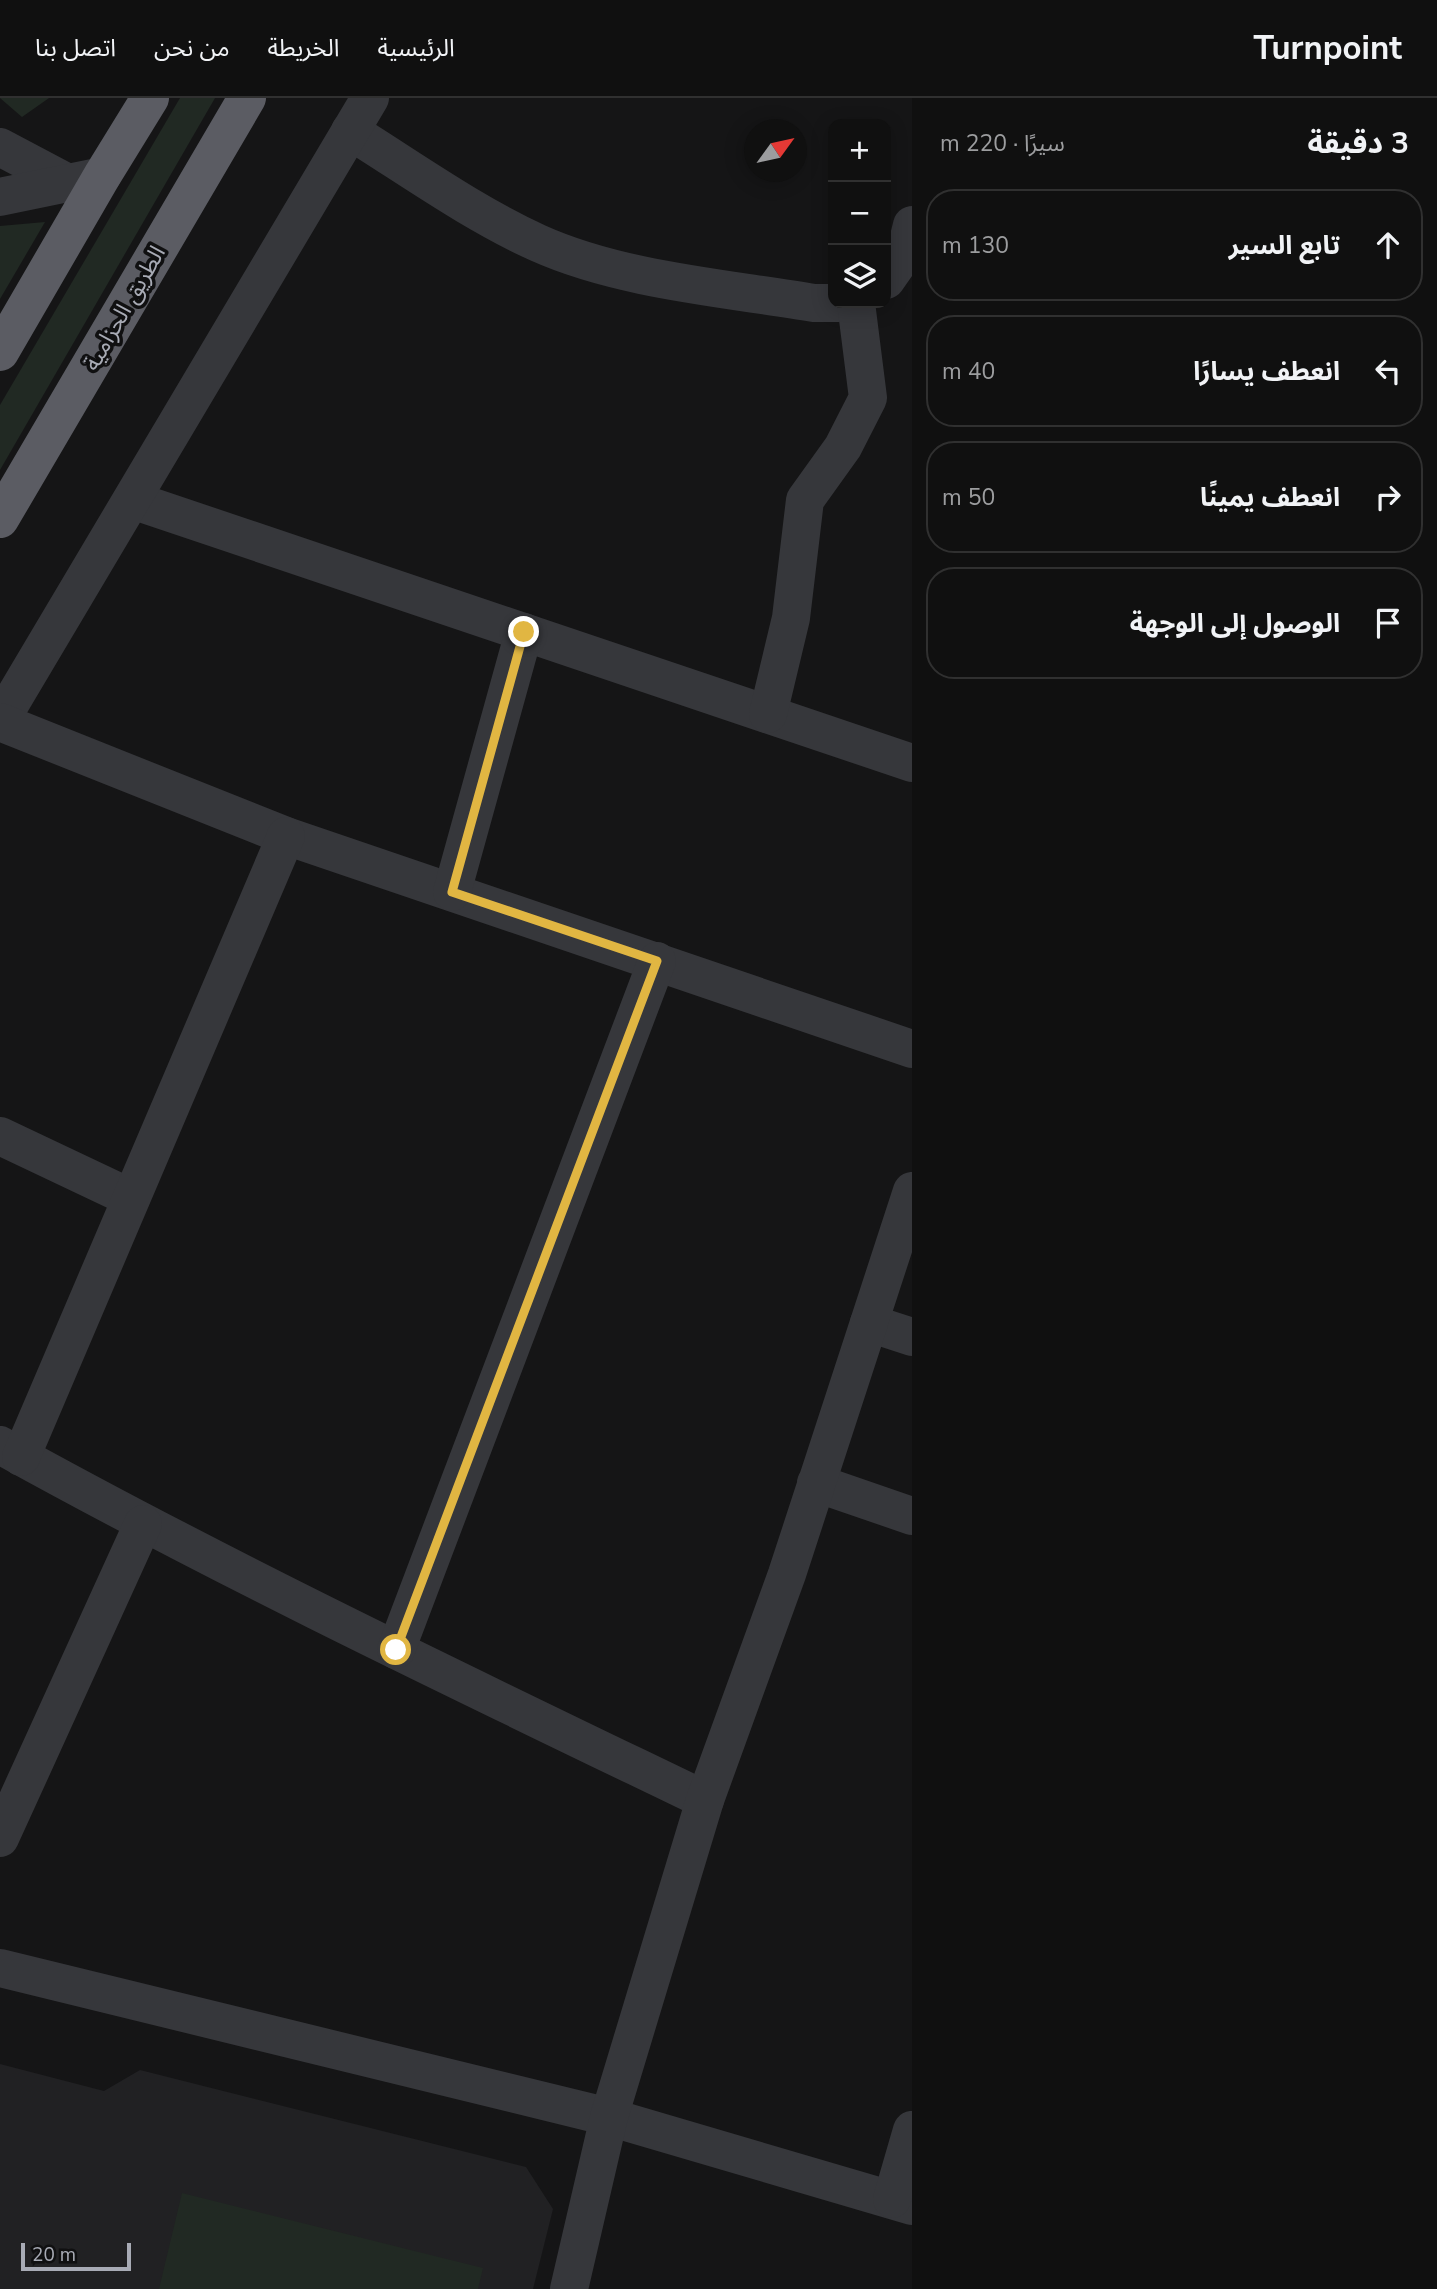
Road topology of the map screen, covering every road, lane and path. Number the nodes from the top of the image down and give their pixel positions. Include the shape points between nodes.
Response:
1 (150, 98) edge
2 (247, 98) edge
3 (370, 98) edge
4 (350, 131) junction
5 (0, 147) edge
6 (85, 180) junction
7 (0, 197) edge
8 (912, 225) edge
9 (891, 273) edge
10 (828, 303) edge
11 (857, 308) edge
12 (0, 352) edge
13 (132, 500) junction
14 (0, 519) edge
15 (524, 632) junction
16 (768, 714) junction
17 (0, 722) edge
18 (912, 763) edge
19 (285, 836) junction
20 (452, 892) junction
21 (657, 961) junction
22 (912, 1049) edge
23 (0, 1136) edge
24 (912, 1191) edge
25 (131, 1198) junction
26 (869, 1323) junction
27 (912, 1337) edge
28 (10, 1451) edge
29 (816, 1483) junction
30 (912, 1516) edge
31 (143, 1524) junction
32 (396, 1650) junction
33 (705, 1800) junction
34 (0, 1838) edge
35 (0, 1968) edge
36 (609, 2117) junction
37 (912, 2130) edge
38 (902, 2202) edge
39 (569, 2289) edge

1 - 6 highway
2 - 14 highway, الطريق الحزامية
3 - 4 street
4 - 10 street via 495,221 596,264
4 - 13 street
5 - 6 street
6 - 7 street
6 - 12 highway
8 - 9 street via 905,253
11 - 16 street via 868,398 843,447 805,500 791,618
13 - 15 street
13 - 17 street
15 - 16 street
15 - 20 street
16 - 18 street
17 - 19 street
19 - 20 street
19 - 25 street
20 - 21 street
21 - 22 street
21 - 32 street
23 - 25 street
24 - 26 street
25 - 28 street
26 - 27 street
26 - 29 street
28 - 31 street
29 - 30 street
29 - 33 street
31 - 32 street
31 - 34 street
32 - 33 street
33 - 36 street
35 - 36 street
36 - 38 street
36 - 39 street
37 - 38 street

